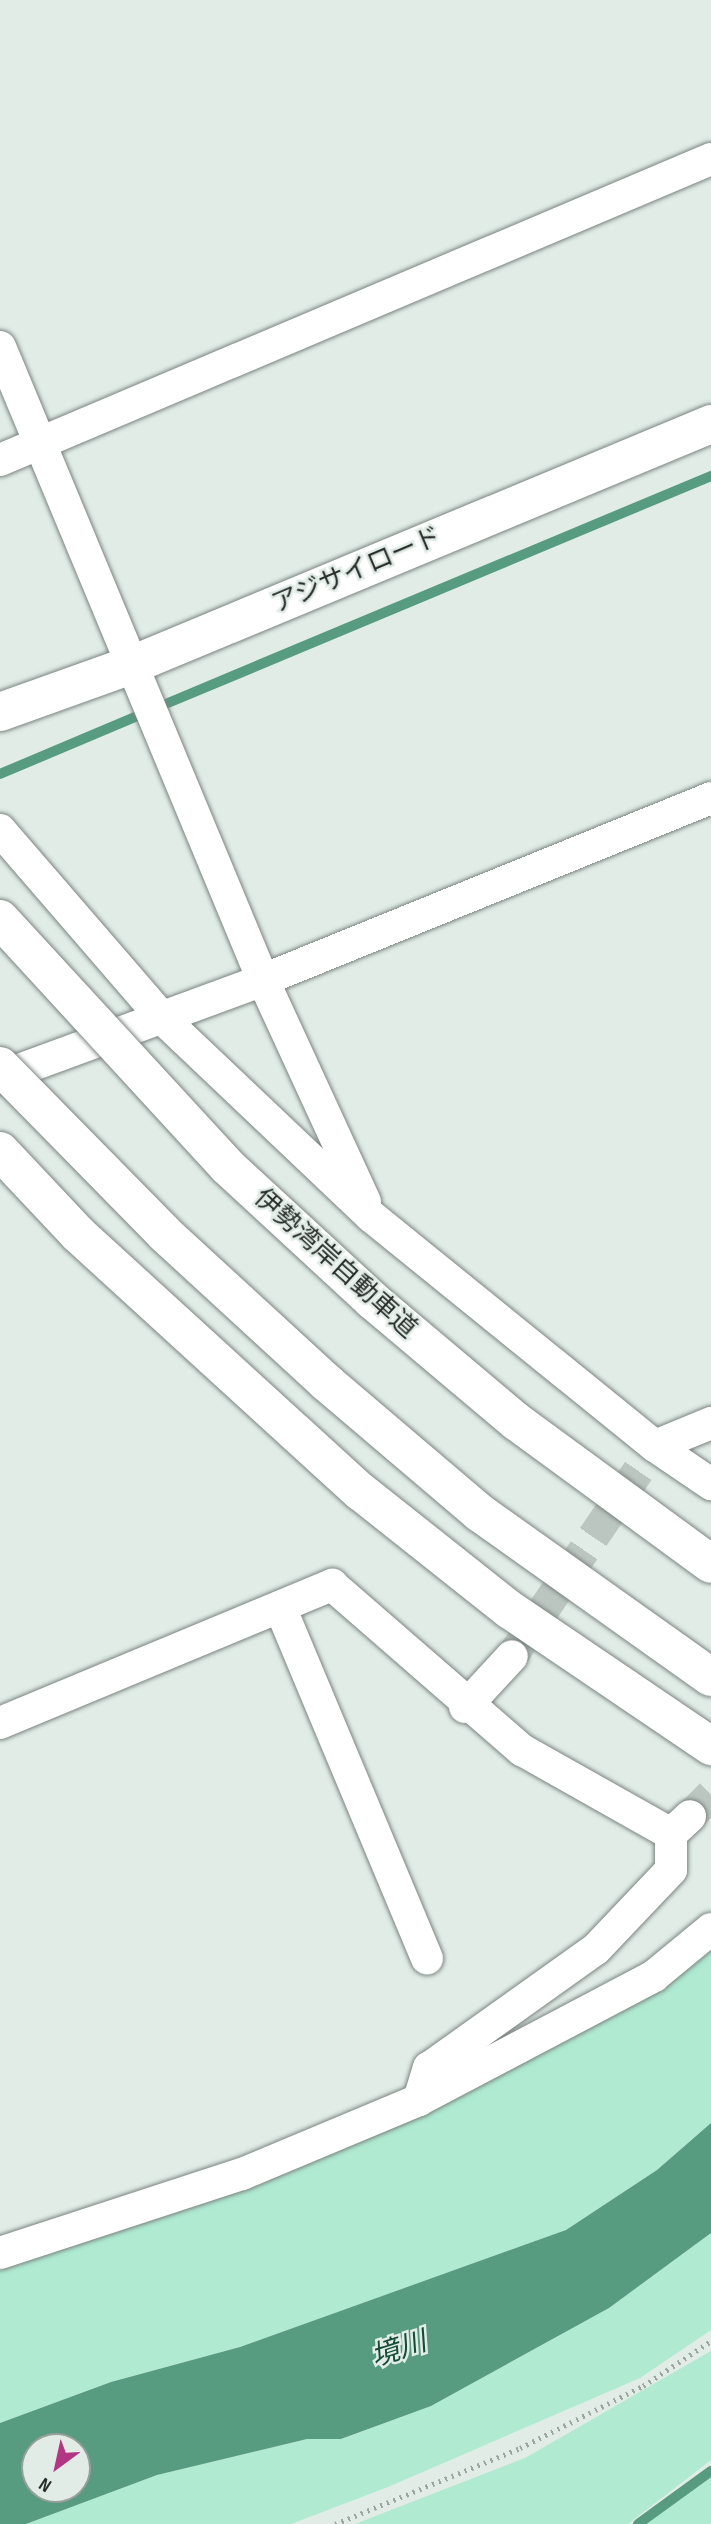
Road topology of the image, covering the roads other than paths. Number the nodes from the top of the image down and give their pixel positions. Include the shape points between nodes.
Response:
1 (711, 159) edge
2 (0, 347) edge
3 (711, 424) edge
4 (41, 443) junction
5 (0, 460) edge
6 (134, 664) junction
7 (0, 712) edge
8 (711, 797) edge
9 (0, 830) edge
10 (0, 919) edge
11 (263, 980) junction
12 (162, 1018) junction
13 (0, 1066) edge
14 (0, 1077) edge
15 (0, 1151) edge
16 (372, 1217) junction
17 (711, 1423) edge
18 (655, 1446) junction
19 (711, 1484) edge
20 (711, 1564) edge
21 (280, 1607) junction
22 (512, 1656) tunnel mouth
23 (711, 1677) edge
24 (465, 1707) junction
25 (0, 1723) edge
26 (711, 1746) edge
27 (711, 1929) edge
28 (427, 1959) dead end
29 (419, 2100) junction
30 (0, 2253) edge

1 - 4 street
2 - 4 street
3 - 6 main road, アジサイロード
4 - 5 street
4 - 6 street
6 - 7 main road, アジサイロード
6 - 11 street
8 - 11 street
9 - 12 street
10 - 20 main road, 伊勢湾岸自動車道, bridge via 228,1167 372,1300 517,1422
11 - 12 street
11 - 16 street
12 - 14 street
12 - 16 street
13 - 23 main road, bridge via 165,1234 336,1391 480,1513
15 - 26 main road via 78,1234 361,1492 510,1610
16 - 18 street
17 - 18 street
18 - 19 street
21 - 24 street via 332,1585
21 - 25 street
21 - 28 street
22 - 24 street
24 - 29 street via 522,1750 680,1825 671,1870 575,1966 429,2068
27 - 29 street via 654,1976
29 - 30 street via 243,2174

